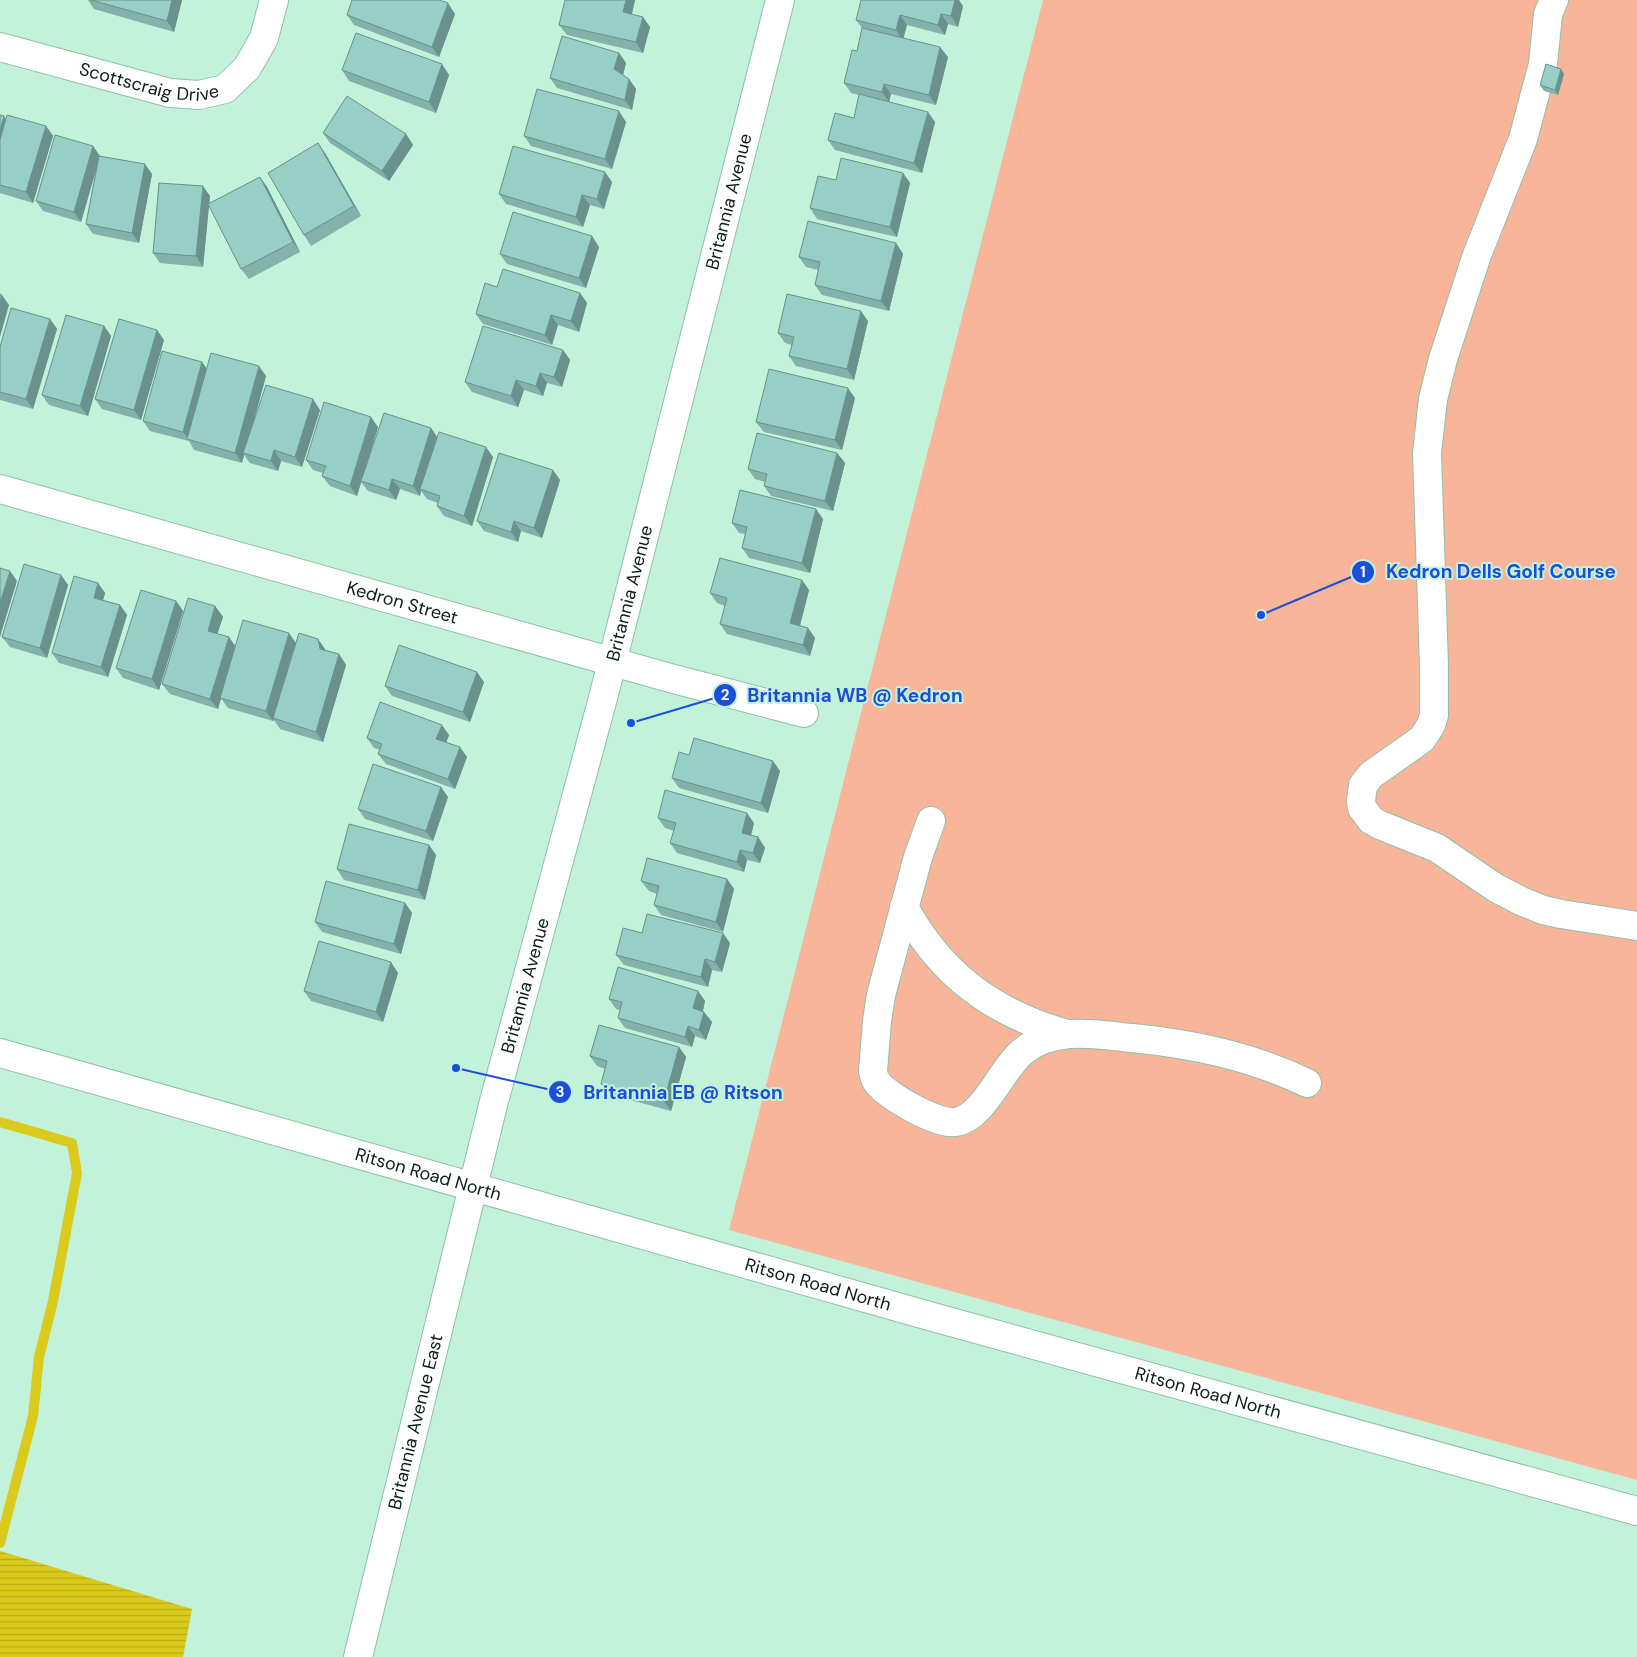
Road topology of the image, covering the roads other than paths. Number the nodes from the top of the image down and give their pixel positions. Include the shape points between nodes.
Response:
1 (274, 0) edge
2 (780, 0) edge
3 (1554, 0) edge
4 (0, 47) edge
5 (0, 489) edge
6 (612, 661) junction
7 (804, 713) dead end
8 (931, 820) dead end
9 (904, 907) junction
10 (1637, 926) edge
11 (1067, 1034) junction
12 (0, 1053) edge
13 (1307, 1084) dead end
14 (473, 1186) junction
15 (1637, 1511) edge
16 (358, 1657) edge

1 - 4 street, Scottscraig Drive via 264,38 247,68 225,89 199,95 170,93
2 - 6 street, Britannia Avenue
3 - 10 street via 1548,14 1543,64 1523,139 1477,256 1433,399 1427,453 1434,715 1422,739 1371,775 1363,785 1361,801 1371,820 1380,826 1437,848 1521,901 1561,914
5 - 6 street, Kedron Street
6 - 7 street, Kedron Street
6 - 14 street, Britannia Avenue
8 - 9 street
9 - 11 street via 921,936 970,987 997,1006
9 - 11 street via 877,1021 874,1064 876,1081 892,1095 940,1120 950,1123 964,1121 976,1112 1022,1052 1045,1039
11 - 13 street via 1098,1034 1198,1046 1272,1068
12 - 14 street, Ritson Road North
14 - 15 street, Ritson Road North via 940,1319
14 - 16 street, Britannia Avenue East

